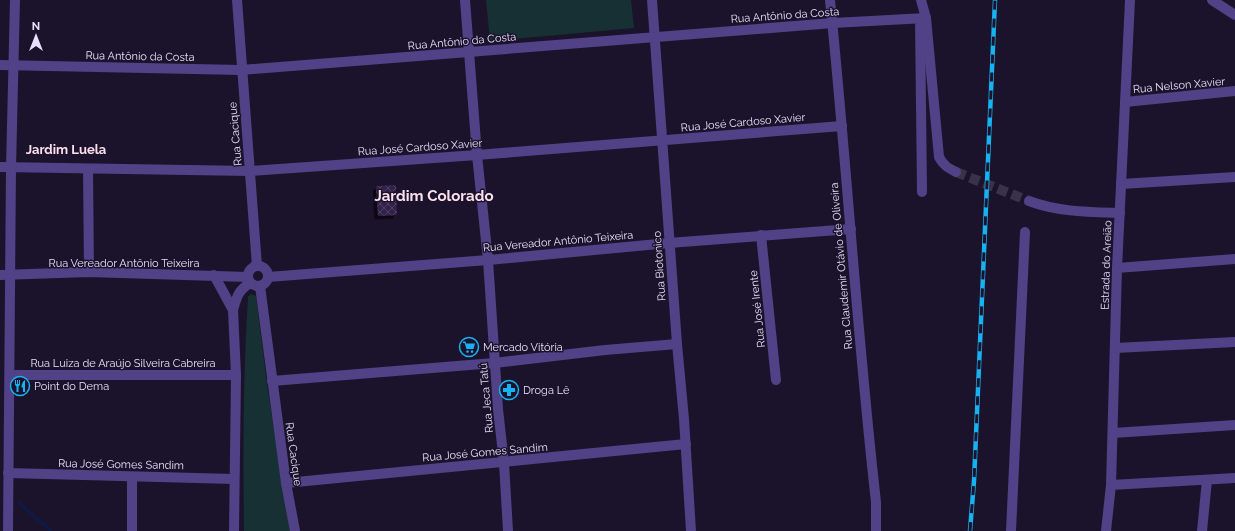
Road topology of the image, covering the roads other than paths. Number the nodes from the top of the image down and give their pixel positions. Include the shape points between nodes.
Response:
1 (15, 0) edge
2 (237, 0) edge
3 (465, 0) edge
4 (652, 0) edge
5 (830, 0) edge
6 (921, 0) edge
7 (1130, 0) edge
8 (1212, 0) edge
9 (1235, 15) edge
10 (923, 19) junction
11 (833, 22) junction
12 (654, 37) junction
13 (469, 53) junction
14 (0, 65) edge
15 (14, 65) junction
16 (241, 70) junction
17 (1235, 91) edge
18 (1125, 102) junction
19 (842, 126) junction
20 (663, 141) junction
21 (477, 155) junction
22 (0, 167) edge
23 (11, 168) junction
24 (88, 169) junction
25 (250, 171) junction
26 (956, 172) tunnel mouth
27 (1235, 177) edge
28 (1121, 184) junction
29 (922, 192) dead end
30 (1029, 201) tunnel mouth
31 (1120, 213) junction
32 (851, 229) junction
33 (1025, 232) dead end
34 (762, 235) junction
35 (669, 243) junction
36 (1235, 259) edge
37 (488, 260) junction
38 (257, 266) junction
39 (1117, 268) junction
40 (89, 272) junction
41 (5, 275) edge
42 (214, 275) junction
43 (268, 277) junction
44 (253, 282) junction
45 (233, 310) junction
46 (1235, 342) edge
47 (677, 344) junction
48 (1115, 348) junction
49 (494, 363) junction
50 (10, 375) junction
51 (236, 375) junction
52 (776, 380) dead end
53 (272, 381) junction
54 (1235, 425) edge
55 (1113, 433) junction
56 (686, 444) junction
57 (504, 463) junction
58 (8, 473) junction
59 (132, 477) junction
60 (1235, 478) edge
61 (234, 479) junction
62 (1207, 480) junction
63 (286, 483) junction
64 (1111, 485) junction
65 (8, 531) edge
66 (132, 531) edge
67 (234, 531) edge
68 (295, 531) edge
69 (508, 531) edge
70 (691, 531) edge
71 (876, 531) edge
72 (1011, 531) edge
73 (1106, 531) edge
74 (1202, 531) edge

1 - 15 street
2 - 16 street, Rua Cacique
3 - 13 street, Rua Jeca Tatú
4 - 12 street, Rua Biotonico
5 - 11 street, Rua Claudemir Otávio de Oliveira
6 - 10 street
7 - 18 street, Estrada do Areião
8 - 9 street
10 - 11 street, Rua Antônio da Costa
10 - 26 street via 939,157 946,168
10 - 29 street
11 - 12 street, Rua Antônio da Costa
11 - 19 street, Rua Claudemir Otávio de Oliveira
12 - 13 street, Rua Antônio da Costa
12 - 20 street, Rua Biotonico
13 - 16 street, Rua Antônio da Costa
13 - 21 street, Rua Jeca Tatú
14 - 15 street, Rua Antônio da Costa
15 - 16 street, Rua Antônio da Costa
15 - 23 street
16 - 25 street, Rua Cacique
17 - 18 street, Rua Nelson Xavier
18 - 28 street, Estrada do Areião
19 - 20 street, Rua José Cardoso Xavier
19 - 32 street, Rua Claudemir Otávio de Oliveira
20 - 21 street, Rua José Cardoso Xavier
20 - 35 street, Rua Biotonico
21 - 25 street, Rua José Cardoso Xavier
21 - 37 street, Rua Jeca Tatú
22 - 23 street, Rua José Cardoso Xavier
23 - 24 street, Rua José Cardoso Xavier
23 - 41 street
24 - 25 street, Rua José Cardoso Xavier
24 - 40 street
25 - 38 street, Rua Cacique
27 - 28 street
28 - 31 street, Estrada do Areião
30 - 31 street via 1062,210
31 - 39 street, Estrada do Areião
32 - 34 street, Rua Vereador Antônio Teixeira
32 - 71 street, Rua Claudemir Otávio de Oliveira via 876,502
33 - 72 street
34 - 35 street, Rua Vereador Antônio Teixeira
34 - 52 street, Rua José Irente
35 - 37 street, Rua Vereador Antônio Teixeira
35 - 47 street, Rua Biotonico
36 - 39 street
37 - 43 street, Rua Vereador Antônio Teixeira
37 - 49 street, Rua Jeca Tatú
38 - 43 street via 264,268
38 - 44 street via 250,270
39 - 48 street, Estrada do Areião
40 - 41 street, Rua Vereador Antônio Teixeira
40 - 42 street, Rua Vereador Antônio Teixeira
41 - 50 street
42 - 44 street, Rua Vereador Antônio Teixeira
42 - 45 street
43 - 44 street via 266,283
44 - 45 street via 237,295
44 - 53 street, Rua Cacique
45 - 51 street
46 - 48 street
47 - 49 street
47 - 56 street, Rua Biotonico
48 - 55 street, Estrada do Areião
49 - 53 street
49 - 57 street, Rua Jeca Tatú
50 - 51 street, Rua Luiza de Araújo Silveira Cabreira
50 - 58 street
51 - 61 street
53 - 63 street, Rua Cacique
54 - 55 street
55 - 64 street, Estrada do Areião
56 - 57 street, Rua José Gomes Sandim
56 - 70 street, Rua Biotonico
57 - 63 street, Rua José Gomes Sandim
57 - 69 street, Rua Jeca Tatú
58 - 59 street, Rua José Gomes Sandim
58 - 65 street
59 - 61 street, Rua José Gomes Sandim
59 - 66 street
60 - 62 street
61 - 67 street
62 - 64 street
62 - 74 street
63 - 68 street, Rua Cacique
64 - 73 street, Estrada do Areião

